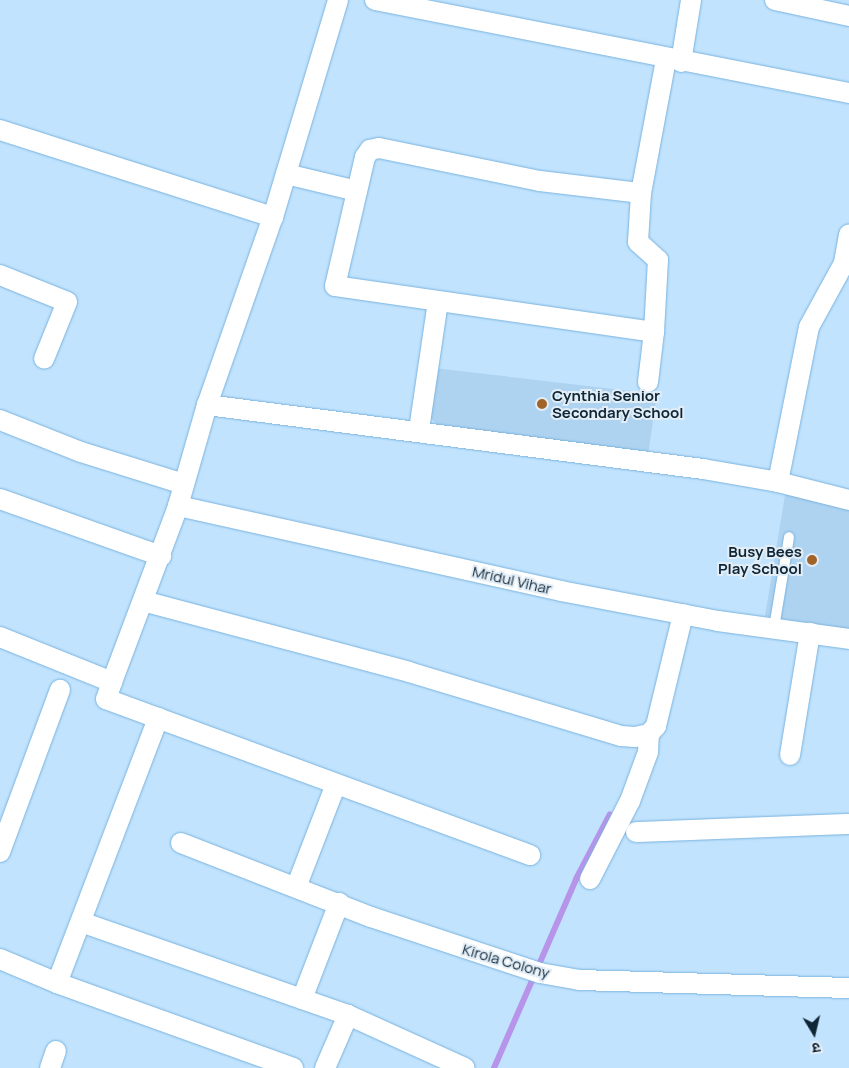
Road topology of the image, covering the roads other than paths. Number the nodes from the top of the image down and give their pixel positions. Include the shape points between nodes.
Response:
1 (338, 0) edge
2 (375, 0) edge
3 (691, 0) edge
4 (774, 0) edge
5 (849, 16) edge
6 (674, 60) junction
7 (849, 93) edge
8 (0, 130) edge
9 (286, 174) junction
10 (357, 191) junction
11 (641, 193) junction
12 (273, 217) junction
13 (849, 234) edge
14 (0, 274) edge
15 (438, 301) junction
16 (654, 332) junction
17 (44, 359) dead end
18 (648, 382) dead end
19 (207, 405) junction
20 (0, 420) edge
21 (420, 430) junction
22 (778, 482) junction
23 (184, 484) junction
24 (0, 499) edge
25 (849, 500) edge
26 (178, 506) junction
27 (789, 537) dead end
28 (161, 556) junction
29 (143, 601) junction
30 (683, 614) junction
31 (774, 628) junction
32 (810, 633) junction
33 (0, 637) edge
34 (849, 639) edge
35 (112, 682) junction
36 (60, 690) dead end
37 (158, 718) junction
38 (649, 734) junction
39 (790, 755) dead end
40 (336, 784) junction
41 (849, 824) edge
42 (636, 832) dead end
43 (181, 843) dead end
44 (0, 852) edge
45 (530, 855) dead end
46 (590, 878) dead end
47 (297, 885) junction
48 (339, 903) junction
49 (81, 922) junction
50 (0, 959) edge
51 (57, 983) junction
52 (849, 988) edge
53 (302, 999) junction
54 (348, 1015) junction
55 (293, 1068) edge
56 (326, 1068) edge
57 (465, 1068) edge

1 - 9 street
2 - 6 street
3 - 6 street
4 - 5 street
6 - 7 street
6 - 11 street
8 - 12 street
9 - 10 street
9 - 12 street
10 - 11 street via 365,156 370,150 379,148 540,180
10 - 15 street via 335,286
11 - 16 street via 638,242 658,260
12 - 19 street
13 - 22 street via 844,263 809,327
14 - 17 street via 67,302
15 - 16 street
15 - 21 street
16 - 18 street
19 - 21 street
19 - 23 street
20 - 23 street via 65,446
21 - 22 street
22 - 25 street
23 - 26 street
24 - 28 street
26 - 28 street
26 - 30 street, Mridul Vihar via 561,591
27 - 31 lane
28 - 29 street
29 - 35 street
29 - 38 street via 409,672 621,736
30 - 31 street, Mridul Vihar
30 - 38 street via 656,726
31 - 32 street, Mridul Vihar
32 - 34 street, Mridul Vihar
32 - 39 street
33 - 35 street
35 - 37 street via 106,699
36 - 44 street
37 - 40 street
37 - 49 street
38 - 46 street via 648,752 630,800
40 - 45 street
40 - 47 street
41 - 42 street
43 - 47 street, Kirola Colony
47 - 48 street, Kirola Colony
48 - 52 street, Kirola Colony via 535,972 589,980
48 - 53 street
49 - 51 street
49 - 53 street
50 - 51 street
51 - 55 street
53 - 54 street
54 - 56 street
54 - 57 street

